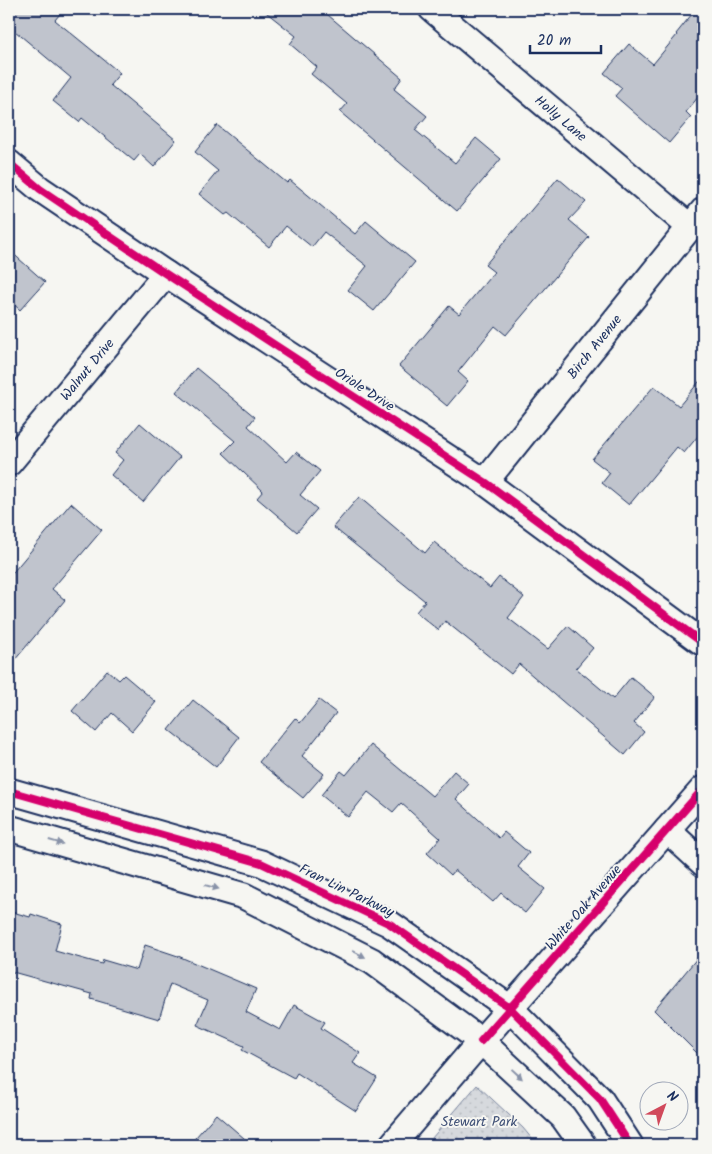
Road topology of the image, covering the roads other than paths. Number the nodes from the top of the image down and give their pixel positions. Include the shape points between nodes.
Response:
1 (432, 9) edge
2 (9, 163) edge
3 (697, 219) edge
4 (166, 274) junction
5 (9, 463) edge
6 (485, 482) junction
7 (703, 643) edge
8 (703, 789) edge
9 (9, 790) edge
10 (9, 828) edge
11 (667, 830) junction
12 (703, 863) edge
13 (510, 1008) junction
14 (481, 1041) junction
15 (392, 1145) edge
16 (583, 1145) edge
17 (630, 1145) edge

1 - 3 street, Holly Lane
2 - 4 street, Oriole Drive via 40,189
3 - 6 street, Birch Avenue
4 - 5 street, Walnut Drive
4 - 6 street, Oriole Drive
6 - 7 street, Oriole Drive
8 - 11 street, White Oak Avenue
9 - 13 street, Fran Lin Parkway via 261,863 390,924
10 -> 14 street via 244,896 372,961
11 - 12 street
11 - 13 street, White Oak Avenue
13 - 14 street, White Oak Avenue
13 - 17 street, Fran Lin Parkway via 600,1099
14 - 15 street, White Oak Avenue
14 -> 16 street via 563,1117

